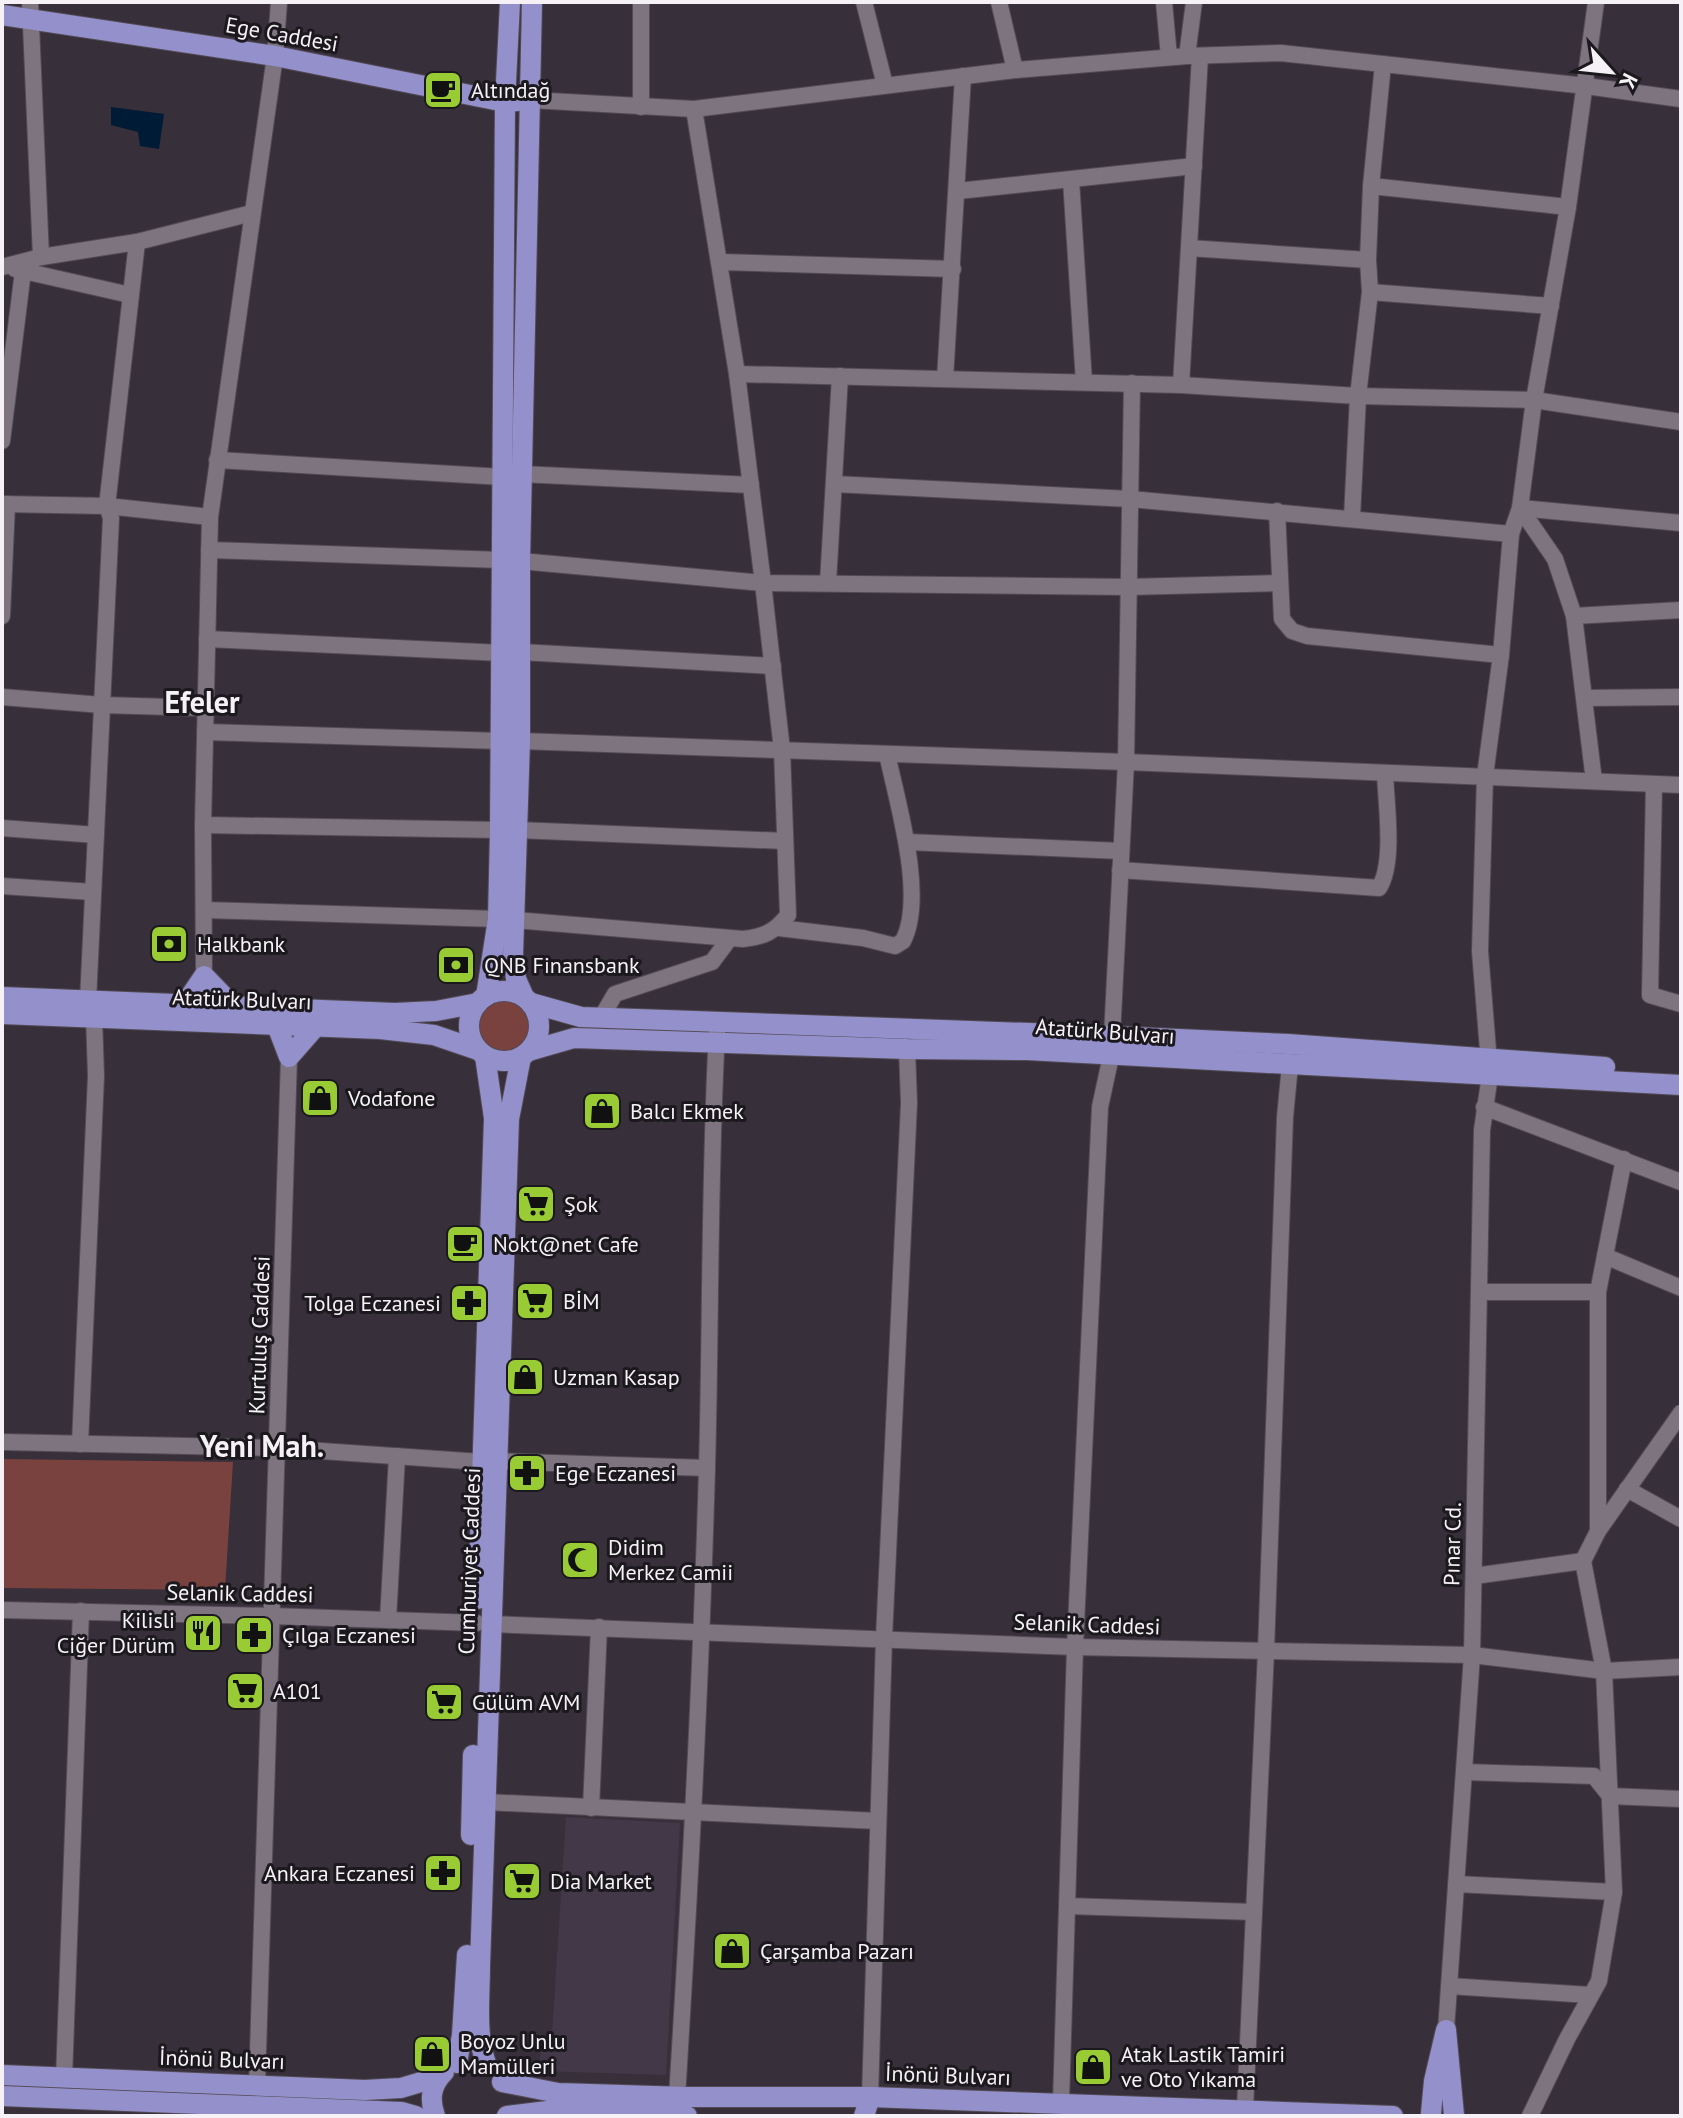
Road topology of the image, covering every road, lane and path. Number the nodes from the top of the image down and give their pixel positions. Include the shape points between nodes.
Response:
1 (279, 2) edge
2 (510, 2) edge
3 (532, 2) edge
4 (641, 2) edge
5 (864, 2) edge
6 (999, 2) edge
7 (1164, 2) edge
8 (1194, 2) edge
9 (1596, 2) edge
10 (30, 10) edge
11 (2, 15) edge
12 (275, 56) junction
13 (1194, 56) junction
14 (1169, 57) junction
15 (1383, 64) junction
16 (1015, 70) junction
17 (963, 76) junction
18 (885, 85) junction
19 (1586, 86) junction
20 (1681, 99) edge
21 (531, 100) junction
22 (505, 102) junction
23 (641, 107) junction
24 (694, 109) junction
25 (1194, 166) junction
26 (1071, 180) junction
27 (1371, 186) junction
28 (958, 191) junction
29 (1568, 207) junction
30 (252, 213) junction
31 (137, 242) junction
32 (1189, 248) junction
33 (41, 257) junction
34 (1368, 260) junction
35 (720, 262) junction
36 (3, 267) edge
37 (953, 269) junction
38 (23, 271) junction
39 (1370, 292) junction
40 (130, 295) junction
41 (1551, 306) junction
42 (737, 374) junction
43 (840, 376) junction
44 (945, 379) junction
45 (1084, 382) junction
46 (1132, 383) junction
47 (1181, 385) junction
48 (1358, 396) junction
49 (1534, 400) junction
50 (1681, 422) edge
51 (2, 441) edge
52 (217, 460) junction
53 (512, 475) junction
54 (834, 484) junction
55 (751, 485) junction
56 (1130, 499) junction
57 (5, 504) edge
58 (107, 506) junction
59 (1520, 508) junction
60 (1277, 511) junction
61 (210, 517) junction
62 (1352, 518) junction
63 (1681, 523) edge
64 (1511, 534) junction
65 (209, 550) junction
66 (511, 561) junction
67 (763, 583) junction
68 (828, 583) junction
69 (1279, 583) junction
70 (1128, 587) junction
71 (1681, 610) edge
72 (2, 616) edge
73 (1574, 616) junction
74 (207, 639) junction
75 (512, 652) junction
76 (1501, 655) junction
77 (773, 666) junction
78 (2, 697) edge
79 (1681, 697) edge
80 (1585, 698) junction
81 (102, 705) junction
82 (205, 708) junction
83 (205, 732) junction
84 (511, 741) junction
85 (782, 750) junction
86 (887, 754) junction
87 (1126, 762) junction
88 (1385, 773) junction
89 (1485, 776) junction
90 (1594, 781) junction
91 (1654, 784) junction
92 (1681, 785) edge
93 (203, 825) junction
94 (2, 828) edge
95 (509, 830) junction
96 (96, 835) junction
97 (785, 841) junction
98 (907, 842) junction
99 (1121, 851) junction
100 (1120, 870) junction
101 (2, 886) edge
102 (93, 892) junction
103 (204, 910) junction
104 (506, 920) junction
105 (779, 928) junction
106 (730, 938) junction
107 (204, 976) junction
108 (2, 997) edge
109 (482, 1000) junction
110 (527, 1000) junction
111 (185, 1004) junction
112 (1681, 1004) edge
113 (233, 1006) junction
114 (91, 1009) junction
115 (2, 1014) edge
116 (601, 1018) junction
117 (276, 1023) junction
118 (317, 1025) junction
119 (717, 1033) junction
120 (1111, 1046) junction
121 (907, 1049) junction
122 (482, 1053) junction
123 (525, 1054) junction
124 (289, 1057) junction
125 (1290, 1065) junction
126 (1489, 1067) junction
127 (1681, 1072) edge
128 (1681, 1085) edge
129 (1484, 1107) junction
130 (1624, 1159) junction
131 (1681, 1182) edge
132 (1605, 1256) junction
133 (1681, 1288) edge
134 (1479, 1292) junction
135 (1598, 1292) junction
136 (1681, 1413) edge
137 (2, 1442) edge
138 (80, 1444) junction
139 (278, 1448) junction
140 (397, 1456) junction
141 (488, 1461) junction
142 (707, 1468) junction
143 (1627, 1489) junction
144 (1681, 1519) edge
145 (1598, 1531) junction
146 (1583, 1561) junction
147 (1474, 1576) junction
148 (2, 1610) edge
149 (81, 1611) junction
150 (271, 1616) junction
151 (388, 1620) junction
152 (484, 1623) junction
153 (599, 1627) junction
154 (701, 1631) junction
155 (884, 1638) junction
156 (1075, 1647) junction
157 (1266, 1651) junction
158 (1472, 1655) junction
159 (1681, 1667) edge
160 (1604, 1671) junction
161 (1464, 1772) junction
162 (1610, 1796) junction
163 (1681, 1799) edge
164 (486, 1802) junction
165 (591, 1808) junction
166 (694, 1814) junction
167 (878, 1821) junction
168 (1456, 1884) junction
169 (1614, 1892) junction
170 (1067, 1906) junction
171 (1254, 1912) junction
172 (1449, 1986) junction
173 (1590, 1995) junction
174 (1446, 2030) junction
175 (457, 2063) junction
176 (487, 2066) junction
177 (2, 2075) edge
178 (438, 2077) junction
179 (64, 2078) junction
180 (502, 2082) junction
181 (257, 2084) junction
182 (2, 2096) edge
183 (677, 2097) junction
184 (867, 2106) edge
185 (1061, 2109) edge
186 (1245, 2109) junction
187 (251, 2111) edge
188 (1429, 2115) edge
189 (416, 2116) edge
190 (435, 2116) edge
191 (505, 2116) edge
192 (687, 2116) edge
193 (1393, 2116) edge
194 (1455, 2116) edge
195 (1530, 2116) edge

1 - 12 street
2 - 22 main road
3 - 21 main road
4 - 23 street
5 - 18 street
6 - 16 street
7 - 14 street
8 - 13 street
9 - 19 street, Pınar Cd.
10 - 11 main road, Ege Caddesi
10 - 12 main road, Ege Caddesi
10 - 33 street
12 - 22 main road, Ege Caddesi
12 - 30 street
13 - 14 street
13 - 15 street via 1281,53
13 - 25 street
14 - 16 street
15 - 19 street
15 - 27 street
16 - 17 street
17 - 18 street
17 - 28 street
18 - 24 street
19 - 20 street
19 - 29 street, Pınar Cd.
21 - 22 main road, Ege Caddesi
21 - 23 street
21 - 53 main road
22 - 53 main road
23 - 24 street
24 - 35 street
25 - 26 street
25 - 32 street
26 - 28 street
26 - 45 street
27 - 29 street
27 - 34 street
28 - 37 street
29 - 41 street, Pınar Cd.
30 - 31 street
30 - 52 street
31 - 33 street
31 - 40 street
32 - 34 street
32 - 47 street
33 - 36 street
34 - 39 street
35 - 37 street
35 - 42 street
36 - 38 street
37 - 44 street
38 - 40 street
38 - 51 street
39 - 41 street
39 - 48 street
40 - 58 street
41 - 49 street, Pınar Cd.
42 - 43 street
42 - 55 street
43 - 44 street
43 - 54 street
44 - 45 street
45 - 46 street
46 - 47 street
46 - 56 street
47 - 48 street
48 - 49 street
48 - 62 street
49 - 50 street
49 - 59 street, Pınar Cd.
52 - 53 street
52 - 61 street
53 - 55 street
53 - 66 main road
54 - 56 street
54 - 68 street
55 - 67 street
56 - 60 street
56 - 70 street
57 - 58 street
57 - 72 street
58 - 61 street
58 - 81 street via 111,518
59 - 63 street
59 - 64 street, Pınar Cd.
59 - 73 street via 1555,559
60 - 62 street
60 - 69 street
61 - 65 street
62 - 64 street
64 - 76 street, Pınar Cd.
65 - 66 street
65 - 74 street
66 - 67 street
66 - 75 main road
67 - 68 street
67 - 77 street
68 - 70 street
69 - 70 street
69 - 76 street via 1282,619 1292,631 1307,636
70 - 87 street
71 - 73 street
73 - 80 street
74 - 75 street
74 - 82 street
75 - 77 street
75 - 84 main road
76 - 89 street, Pınar Cd.
77 - 85 street
78 - 81 street
79 - 80 street
80 - 90 street
81 - 82 street
81 - 96 street
82 - 83 street
83 - 84 street
83 - 93 street
84 - 85 street
84 - 95 main road
85 - 86 street
85 - 97 street
86 - 87 street
86 - 98 street
87 - 88 street
87 - 99 street
88 - 89 street
88 - 100 street via 1387,861 1379,888
89 - 90 street
89 - 126 street, Pınar Cd. via 1480,951
90 - 91 street
91 - 92 street
91 - 112 street via 1650,995
93 - 95 street
93 - 103 street
94 - 96 street
95 - 97 street
95 - 104 main road
96 - 102 street
97 - 105 street via 788,915
98 - 99 street
98 - 105 street via 911,906 903,941 895,946
99 - 100 street
100 - 120 street
101 - 102 street
102 - 114 street
103 - 104 street
103 - 107 street
104 - 106 street
104 - 109 main road
104 - 110 main road via 516,979
105 - 106 street via 761,937
106 - 116 street via 712,962 615,994
107 - 111 main road
107 - 113 main road
108 - 114 main road, Atatürk Bulvarı
109 - 110 main road via 505,991
109 - 113 main road, Atatürk Bulvarı via 436,1011 395,1013
109 - 122 main road via 469,1021 469,1032
110 - 116 main road, Atatürk Bulvarı via 565,1014
110 - 123 main road via 539,1027
111 - 113 main road, Atatürk Bulvarı
111 - 114 main road, Atatürk Bulvarı
114 - 115 main road, Atatürk Bulvarı
114 - 117 main road, Atatürk Bulvarı
114 - 138 street via 96,1076
116 - 119 main road, Atatürk Bulvarı
117 - 118 main road, Atatürk Bulvarı
117 - 124 main road
118 - 122 main road, Atatürk Bulvarı via 412,1032
118 - 124 main road
119 - 120 main road, Atatürk Bulvarı
119 - 121 main road, Atatürk Bulvarı
119 - 123 main road, Atatürk Bulvarı via 574,1038
119 - 142 street
120 - 121 main road, Atatürk Bulvarı
120 - 125 main road, Atatürk Bulvarı
120 - 126 main road, Atatürk Bulvarı via 1288,1044
120 - 156 street via 1100,1107
121 - 155 street via 909,1103
122 - 123 main road via 503,1061
122 - 141 main road, Cumhuriyet Caddesi via 494,1118
123 - 141 main road, Cumhuriyet Caddesi via 509,1119
124 - 139 street, Kurtuluş Caddesi
125 - 126 main road, Atatürk Bulvarı
125 - 157 street
126 - 127 main road, Atatürk Bulvarı
126 - 128 main road, Atatürk Bulvarı
126 - 129 street, Pınar Cd.
129 - 130 street
129 - 134 street, Pınar Cd.
130 - 131 street
130 - 132 street
132 - 133 street
132 - 135 street
134 - 135 street
134 - 147 street, Pınar Cd.
135 - 145 street
136 - 143 street
137 - 138 street
138 - 139 street
139 - 140 street
139 - 150 street, Kurtuluş Caddesi
140 - 141 street
140 - 151 street
141 - 142 street
141 - 152 main road, Cumhuriyet Caddesi
142 - 154 street
143 - 144 street
143 - 145 street
145 - 146 street
146 - 147 street
146 - 160 street
147 - 158 street, Pınar Cd.
148 - 149 street, Selanik Caddesi
149 - 150 street, Selanik Caddesi
149 - 179 street
150 - 151 street, Selanik Caddesi
150 - 181 street, Kurtuluş Caddesi
151 - 152 street, Selanik Caddesi
152 - 153 street, Selanik Caddesi
152 - 164 main road, Cumhuriyet Caddesi
152 - 175 main road, Cumhuriyet Caddesi via 467,1969
153 - 154 street, Selanik Caddesi
153 - 165 street
154 - 155 street, Selanik Caddesi
154 - 166 street
155 - 156 street, Selanik Caddesi
155 - 167 street
156 - 157 street, Selanik Caddesi
156 - 170 street
157 - 158 street, Selanik Caddesi
157 - 171 street
158 - 160 street, Selanik Caddesi
158 - 161 street, Pınar Cd.
159 - 160 street, Selanik Caddesi
160 - 162 street
161 - 162 street via 1594,1776
161 - 168 street, Pınar Cd.
162 - 163 street
162 - 169 street
164 - 165 street
164 - 176 main road, Cumhuriyet Caddesi via 480,2035
165 - 166 street
166 - 167 street
166 - 183 street
167 - 184 street
168 - 169 street
168 - 172 street, Pınar Cd.
169 - 173 street via 1599,1981
170 - 171 street
170 - 185 street
171 - 186 street
172 - 173 street
172 - 174 street, Pınar Cd.
173 - 195 street
174 - 188 main road
174 - 194 main road
175 - 176 main road
175 - 178 main road
176 - 180 main road
177 - 179 main road, İnönü Bulvarı
178 - 181 main road, İnönü Bulvarı via 401,2088 365,2090
178 - 190 main road via 431,2095
179 - 181 main road, İnönü Bulvarı
180 - 183 main road, İnönü Bulvarı via 558,2093
180 - 191 main road
182 - 187 main road, İnönü Bulvarı
183 - 184 main road, İnönü Bulvarı
184 - 185 main road, İnönü Bulvarı
185 - 186 main road, İnönü Bulvarı
186 - 193 main road, İnönü Bulvarı
187 - 189 main road, İnönü Bulvarı
188 - 194 main road via 1439,2111
191 - 192 main road via 556,2110

